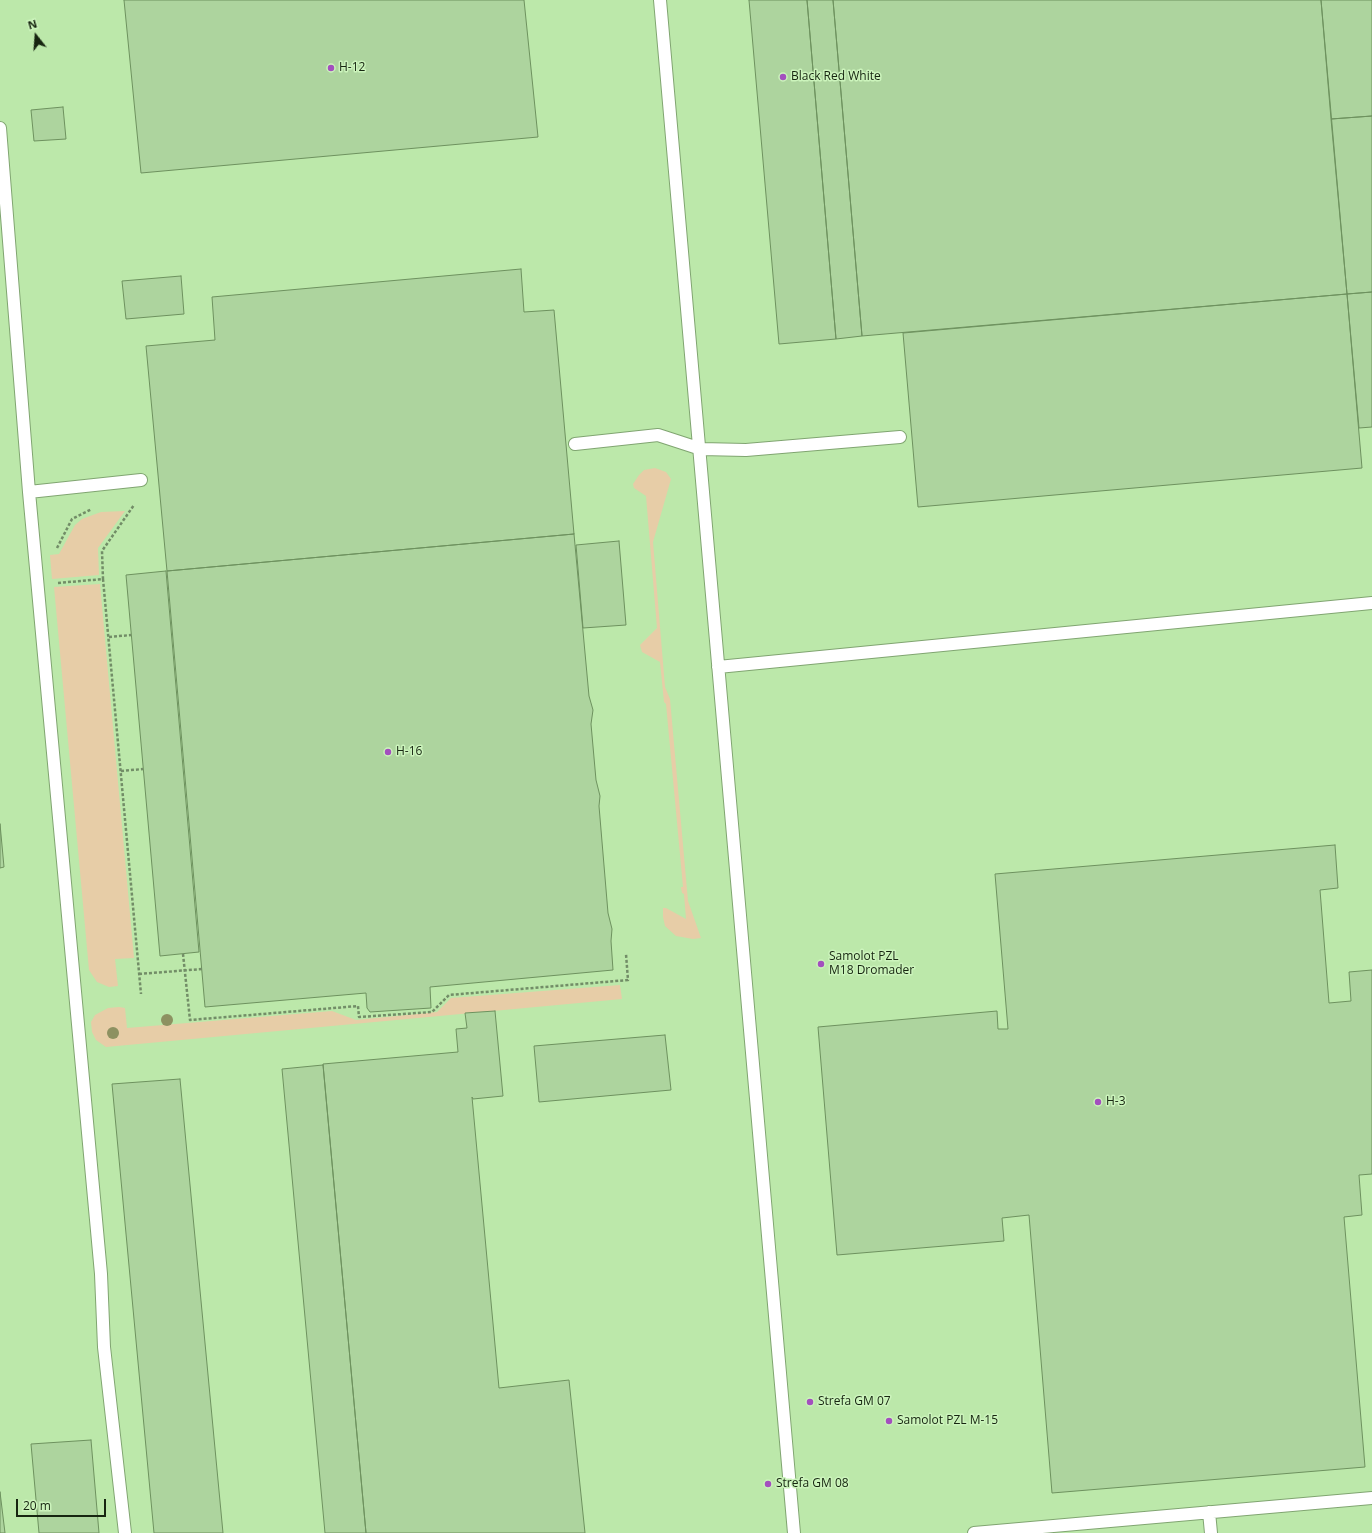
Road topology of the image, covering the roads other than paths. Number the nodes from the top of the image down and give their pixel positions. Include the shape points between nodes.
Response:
1 (660, 0) edge
2 (0, 128) edge
3 (4, 235) edge
4 (900, 437) dead end
5 (575, 444) dead end
6 (701, 449) junction
7 (141, 480) dead end
8 (29, 492) junction
9 (1372, 603) edge
10 (718, 667) junction
11 (1372, 1498) edge
12 (1209, 1512) junction
13 (125, 1533) edge
14 (794, 1533) edge
15 (974, 1533) edge
16 (1211, 1533) edge

1 - 6 lane
2 - 3 lane
3 - 8 lane
4 - 6 lane via 746,450
5 - 6 lane via 658,435
6 - 10 lane
7 - 8 lane
8 - 13 lane via 101,1274 104,1347
9 - 10 lane
10 - 14 lane
11 - 12 lane
12 - 15 lane
12 - 16 lane

